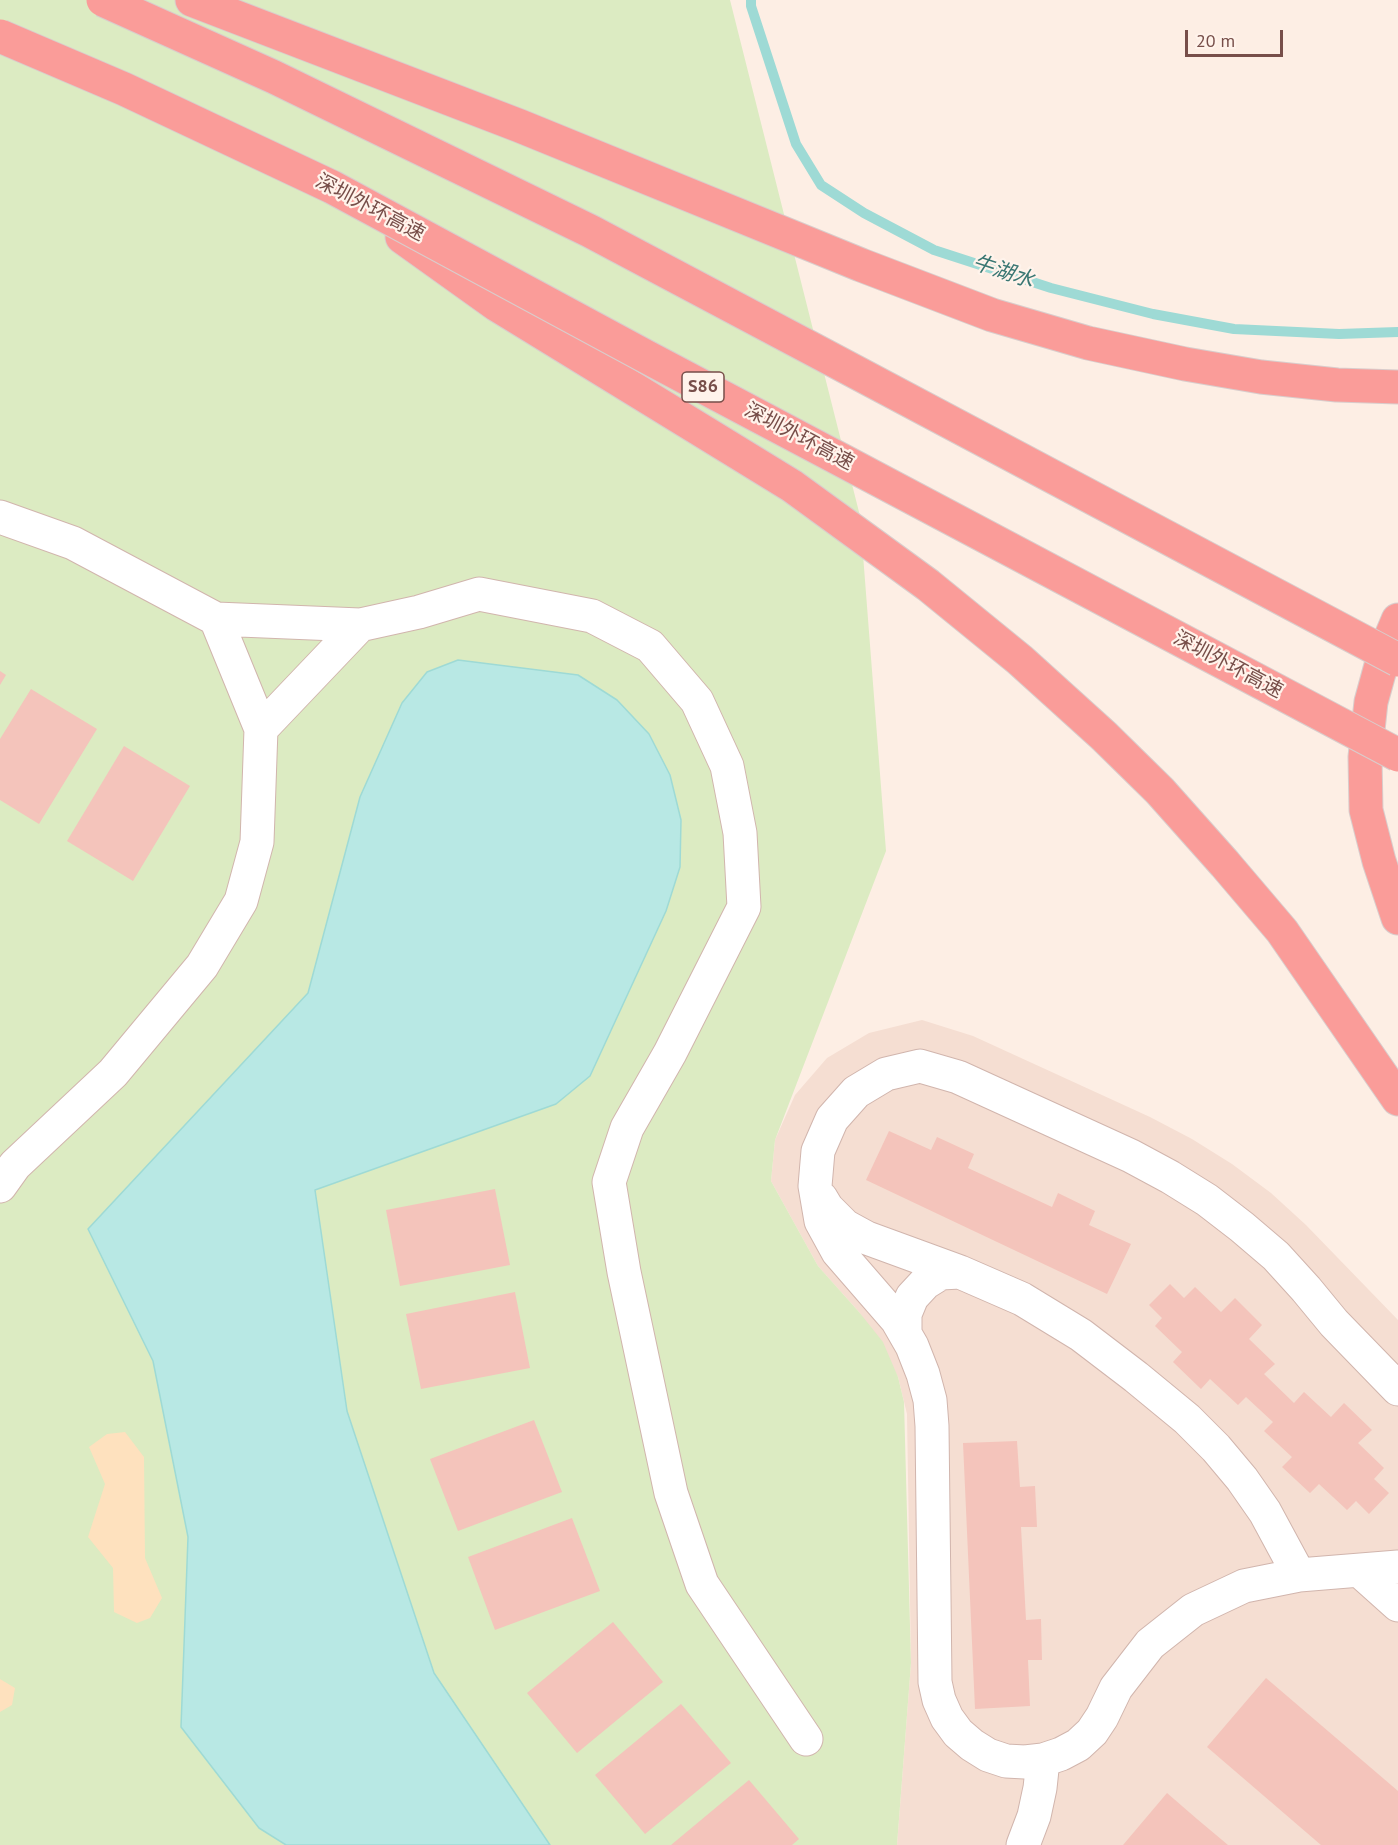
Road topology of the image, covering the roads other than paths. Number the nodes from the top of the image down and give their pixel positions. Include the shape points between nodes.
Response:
1 (103, 0) edge
2 (192, 0) edge
3 (0, 36) edge
4 (332, 187) junction
5 (1398, 387) edge
6 (0, 517) edge
7 (216, 619) junction
8 (1398, 620) edge
9 (360, 625) junction
10 (1398, 660) edge
11 (261, 729) junction
12 (1398, 755) edge
13 (1398, 918) edge
14 (1398, 1099) edge
15 (0, 1186) edge
16 (814, 1186) junction
17 (960, 1272) junction
18 (905, 1334) junction
19 (1398, 1389) edge
20 (1398, 1567) edge
21 (1360, 1571) junction
22 (1299, 1575) junction
23 (1398, 1605) edge
24 (806, 1739) dead end
25 (1043, 1760) junction
26 (1023, 1845) edge

1 - 10 highway, bridge via 274,77 590,231
2 - 5 highway via 992,315 1088,343 1185,364 1261,377
3 - 4 highway, 深圳外环高速 / S86, bridge via 124,88
4 - 12 highway, 深圳外环高速 / S86, bridge
4 - 14 highway, bridge via 497,305 792,486 928,585 1020,660 1160,791 1282,932
6 - 7 street via 73,543
7 - 9 street
7 - 11 street
8 - 13 highway via 1371,702 1365,756 1366,810
9 - 11 street
9 - 24 street via 478,594 592,616 650,646 697,701 727,766 740,832 744,907 627,1128 609,1182 671,1493 702,1584
11 - 15 street via 257,842 241,901 202,966 113,1073 15,1165
16 - 17 street via 844,1226
16 - 18 street via 821,1221 838,1252
16 - 19 street via 818,1151 832,1119 856,1092 886,1074 920,1066 958,1077 1131,1156 1207,1200 1276,1256
17 - 18 street via 941,1273 912,1297 905,1314
17 - 22 street via 1022,1299 1082,1335 1187,1419 1242,1479
18 - 25 street via 930,1400 935,1682 939,1700 958,1733 988,1755 1006,1761
20 - 21 street
21 - 22 street
21 - 23 street
22 - 25 street via 1244,1586 1194,1610 1150,1644 1116,1688 1092,1732 1078,1745
25 - 26 street via 1034,1816

